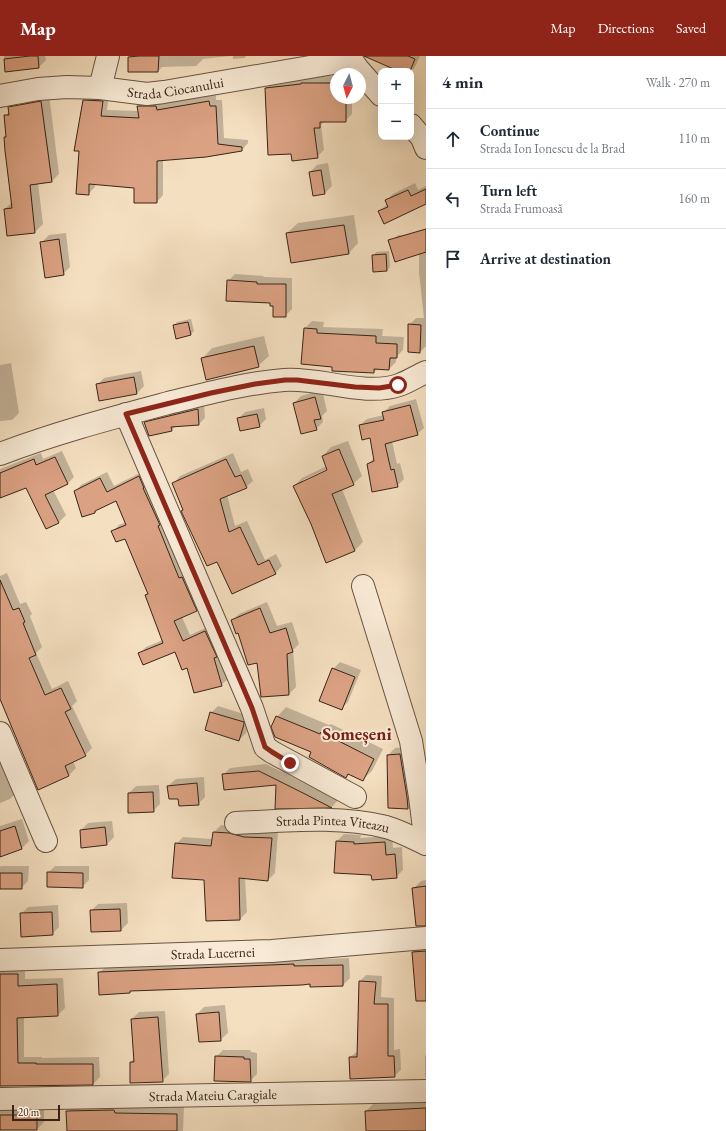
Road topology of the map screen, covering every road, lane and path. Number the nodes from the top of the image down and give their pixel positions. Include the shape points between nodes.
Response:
1 (108, 56) edge
2 (350, 58) edge
3 (100, 88) junction
4 (378, 92) edge
5 (0, 96) edge
6 (426, 372) edge
7 (126, 414) junction
8 (0, 454) edge
9 (363, 586) dead end
10 (0, 733) edge
11 (354, 797) dead end
12 (236, 823) dead end
13 (46, 841) dead end
14 (426, 844) edge
15 (426, 938) edge
16 (0, 960) edge
17 (426, 1091) edge
18 (0, 1099) edge

1 - 3 street
2 - 3 street, Strada Ciocanului via 164,92 147,94
2 - 4 street
3 - 5 street, Strada Ciocanului via 38,89
6 - 7 street via 398,385 379,388 297,380 255,384
7 - 8 street
7 - 11 street via 252,708 265,747
9 - 14 street via 411,741
10 - 13 street
12 - 14 street, Strada Pintea Viteazu via 309,820 363,822 388,827
15 - 16 street, Strada Lucernei via 272,950
17 - 18 street, Strada Mateiu Caragiale

